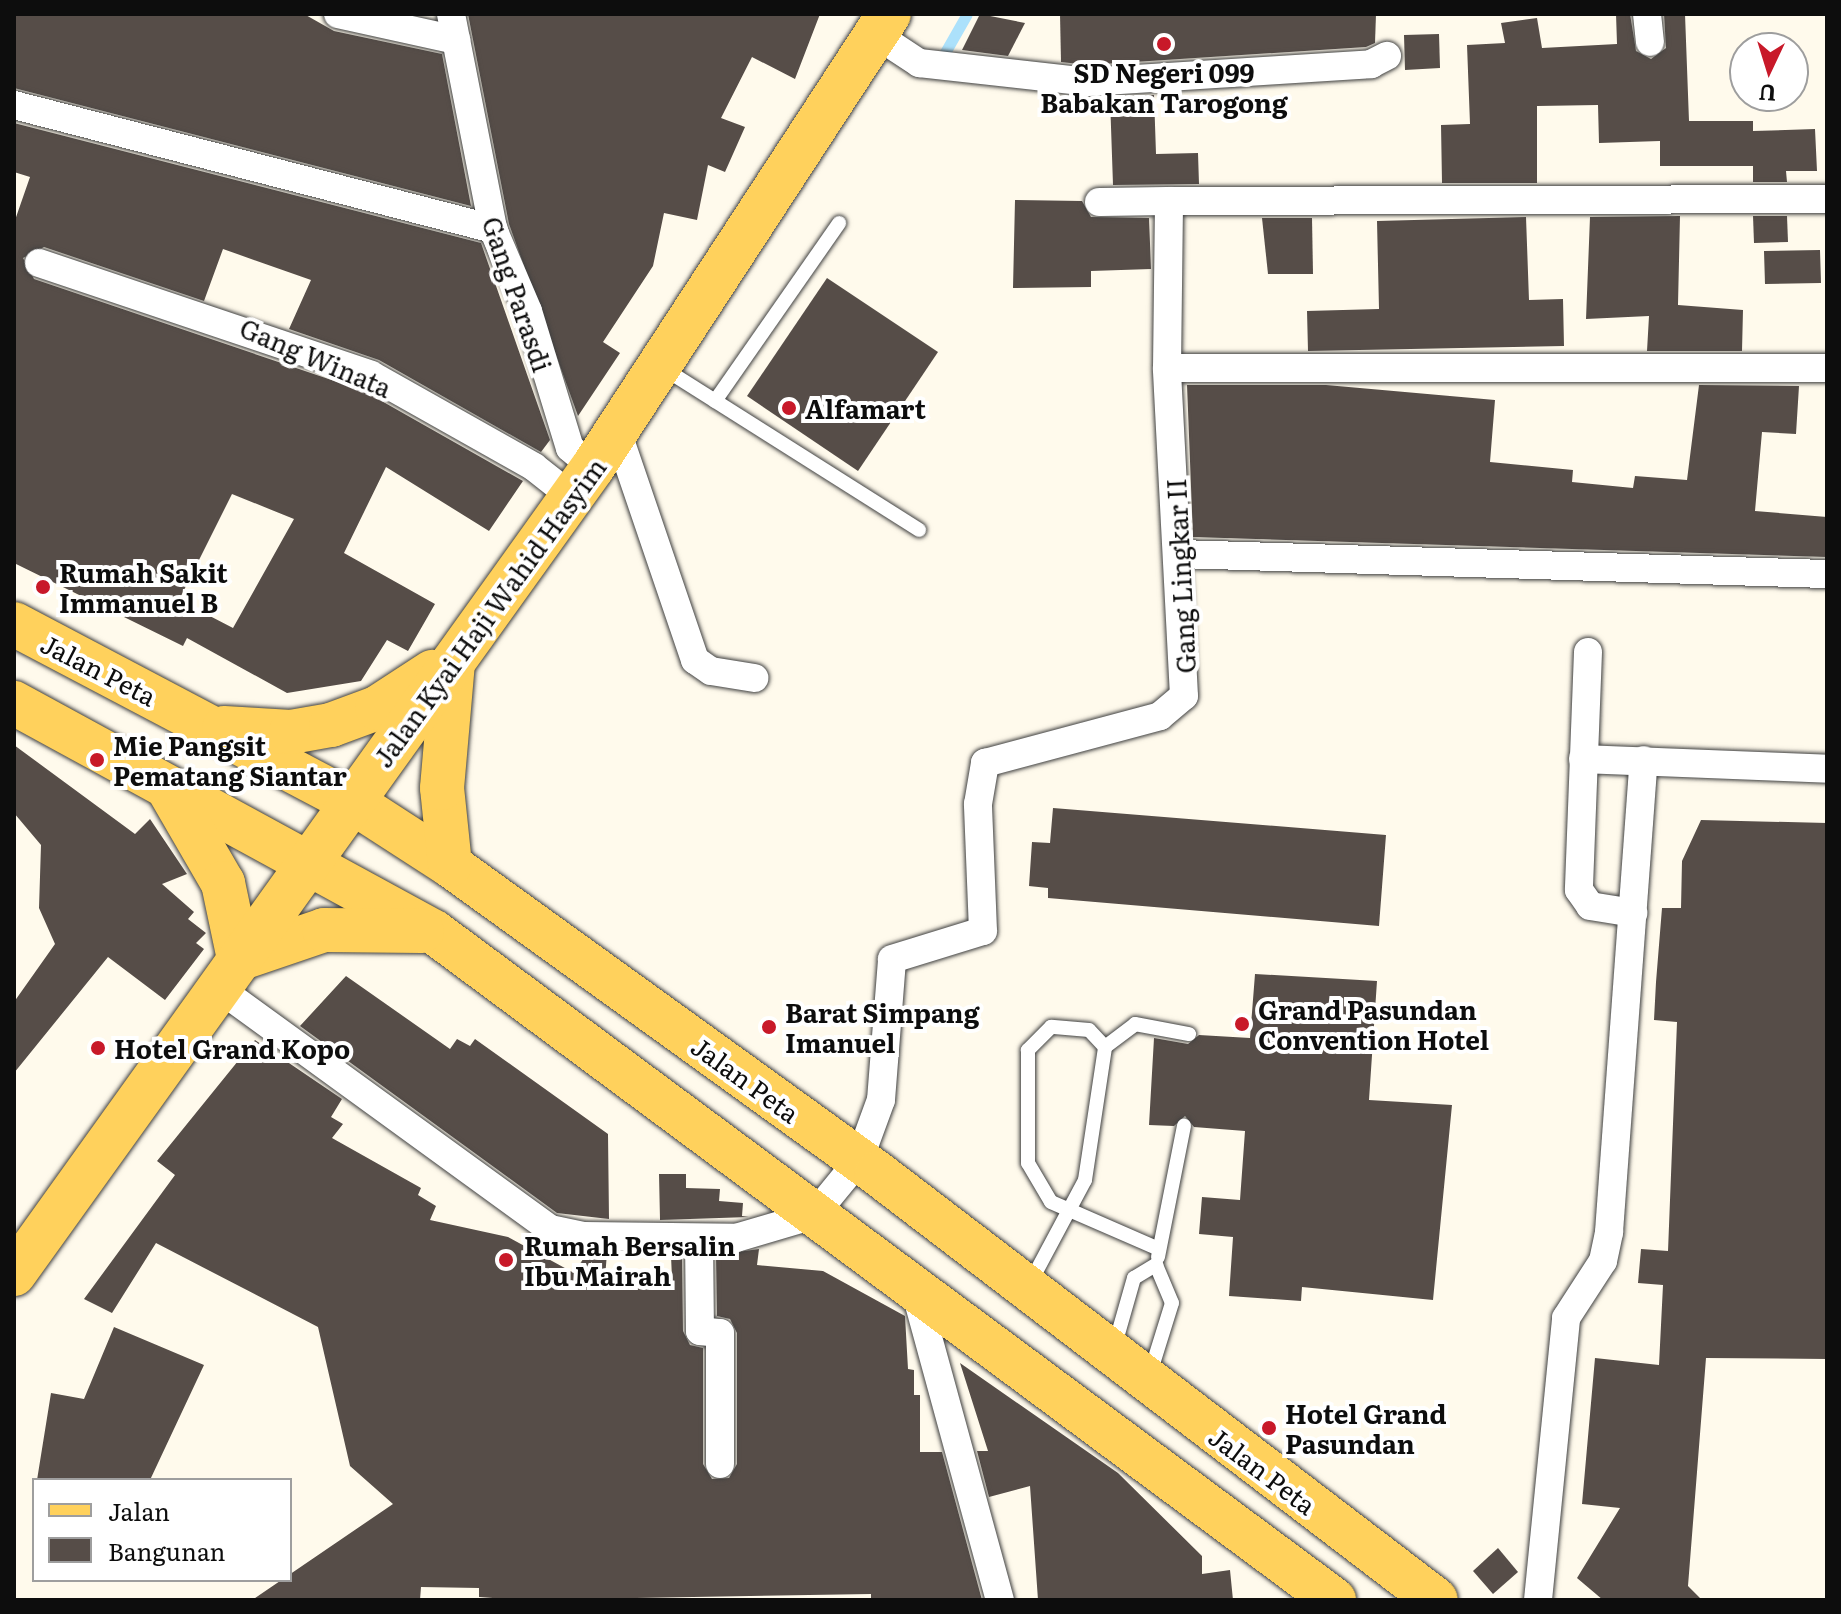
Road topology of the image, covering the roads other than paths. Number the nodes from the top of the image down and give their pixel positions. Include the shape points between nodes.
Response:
1 (338, 14) edge
2 (882, 24) edge
3 (454, 27) edge
4 (1387, 56) dead end
5 (14, 105) edge
6 (1827, 199) edge
7 (1169, 201) junction
8 (1099, 202) dead end
9 (839, 223) dead end
10 (493, 229) junction
11 (39, 263) dead end
12 (659, 366) junction
13 (1167, 368) junction
14 (1827, 368) edge
15 (715, 401) junction
16 (594, 465) junction
17 (919, 530) dead end
18 (1179, 554) junction
19 (1827, 574) edge
20 (14, 624) edge
21 (455, 652) junction
22 (1588, 652) dead end
23 (754, 678) dead end
24 (14, 703) edge
25 (209, 726) junction
26 (1583, 759) junction
27 (1644, 760) junction
28 (1827, 769) edge
29 (168, 788) junction
30 (354, 803) junction
31 (313, 860) junction
32 (450, 865) junction
33 (1633, 913) junction
34 (434, 932) junction
35 (228, 973) junction
36 (1189, 1034) dead end
37 (1105, 1047) junction
38 (1184, 1126) dead end
39 (859, 1160) junction
40 (1071, 1212) junction
41 (814, 1215) junction
42 (699, 1238) junction
43 (1159, 1249) junction
44 (1156, 1265) junction
45 (14, 1274) edge
46 (913, 1282) junction
47 (1027, 1288) junction
48 (1113, 1353) junction
49 (1147, 1381) junction
50 (720, 1464) dead end
51 (1000, 1600) edge
52 (1334, 1600) edge
53 (1436, 1600) edge
54 (1538, 1600) edge

1 - 3 street
2 - 4 street via 919,63 1088,82 1371,64
2 - 12 main road, Jalan Kyai Haji Wahid Hasyim
3 - 10 street, Gang Parasdi
5 - 10 street
6 - 7 street
7 - 8 street
7 - 13 street, Gang Lingkar II
9 - 15 lane
10 - 16 street, Gang Parasdi via 528,311 570,448
11 - 16 street, Gang Winata via 261,332 371,375 534,467
12 - 15 lane
12 - 16 main road, Jalan Kyai Haji Wahid Hasyim
13 - 14 street
13 - 18 street, Gang Lingkar II
15 - 17 lane
16 - 21 main road, Jalan Kyai Haji Wahid Hasyim
16 - 23 street via 645,506 695,660 711,671
18 - 19 street
18 - 39 street, Gang Lingkar II via 1187,684 1178,706 985,763 978,804 987,921 974,940 917,946 892,959 886,1072
20 - 25 main road, Jalan Peta
21 - 25 main road via 419,684 331,725 291,732
21 - 30 main road, Jalan Kyai Haji Wahid Hasyim
21 - 32 main road via 442,788
22 - 26 street
24 - 29 main road
25 - 30 main road, Jalan Peta
26 - 27 street
26 - 33 street via 1579,890 1590,906
27 - 28 street
27 - 33 street
29 - 31 main road
29 - 35 main road via 223,883
30 - 31 main road, Jalan Kyai Haji Wahid Hasyim
30 - 32 main road, Jalan Peta
31 - 34 main road
31 - 35 main road, Jalan Kyai Haji Wahid Hasyim
32 - 39 main road, Jalan Peta
33 - 54 street via 1609,1232 1603,1261 1566,1318
34 - 35 main road via 324,930
34 - 41 main road
35 - 42 street via 550,1229 583,1236
35 - 45 main road, Jalan Kyai Haji Wahid Hasyim
36 - 37 lane via 1169,1025 1135,1024
37 - 40 lane via 1085,1180
37 - 40 lane via 1089,1030 1051,1027 1028,1050 1028,1163 1051,1202
38 - 43 lane
39 - 41 street, Gang Lingkar II
39 - 47 main road, Jalan Peta
40 - 43 lane
40 - 47 lane
41 - 42 street via 736,1238
41 - 46 main road
42 - 50 street via 700,1331 720,1333
43 - 44 lane
44 - 48 lane via 1134,1278
44 - 49 lane via 1172,1303
46 - 51 street
46 - 52 main road
47 - 48 main road, Jalan Peta
48 - 49 main road, Jalan Peta
49 - 53 main road, Jalan Peta

